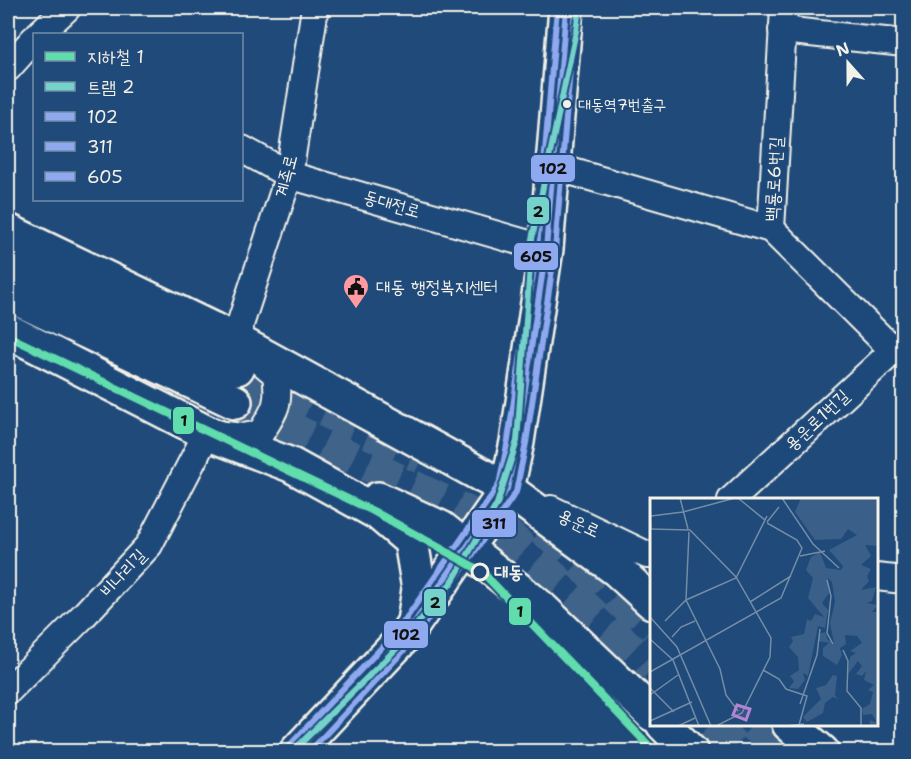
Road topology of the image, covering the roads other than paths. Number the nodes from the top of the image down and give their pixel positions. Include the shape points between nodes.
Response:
1 (67, 8) edge
2 (315, 8) edge
3 (566, 8) edge
4 (783, 19) edge
5 (40, 33) edge
6 (33, 40) edge
7 (903, 43) edge
8 (8, 68) edge
9 (243, 150) edge
10 (552, 166) junction
11 (289, 175) junction
12 (771, 229) junction
13 (8, 231) edge
14 (546, 249) junction
15 (8, 262) edge
16 (8, 294) edge
17 (8, 331) edge
18 (898, 346) edge
19 (236, 354) junction
20 (235, 402) tunnel mouth
21 (207, 433) junction
22 (291, 465) junction
23 (507, 489) junction
24 (733, 498) edge
25 (466, 548) junction
26 (650, 555) edge
27 (878, 577) edge
28 (903, 580) edge
29 (650, 601) edge
30 (414, 624) junction
31 (8, 691) edge
32 (650, 713) edge
33 (665, 726) edge
34 (791, 726) edge
35 (296, 752) edge
36 (691, 752) edge
37 (822, 752) edge

1 - 5 street
2 - 11 street, 계족로
3 - 10 main road
4 - 7 street, 백룡로6번길
4 - 12 street, 백룡로6번길
6 - 8 street
9 - 11 street, 동대전로
10 - 12 street
10 - 14 main road
11 - 14 street, 동대전로
11 - 19 street, 계족로
12 - 18 street, 백룡로6번길
13 - 19 main road
14 - 23 main road
15 - 19 main road
16 - 20 main road
17 - 21 main road
18 - 24 street, 용운로1번길
19 - 21 street via 276,374 279,396 274,411 260,434 243,437
19 - 23 main road
21 - 22 main road
21 - 31 street, 비나리길 via 149,545
22 - 25 main road via 304,465 441,528
22 - 30 main road via 378,513 411,541 419,589
23 - 25 main road
23 - 26 street, 용운로
23 - 29 main road via 617,570
25 - 30 main road
25 - 32 main road via 540,607
27 - 28 street
30 - 35 main road
33 - 36 main road
34 - 37 main road

